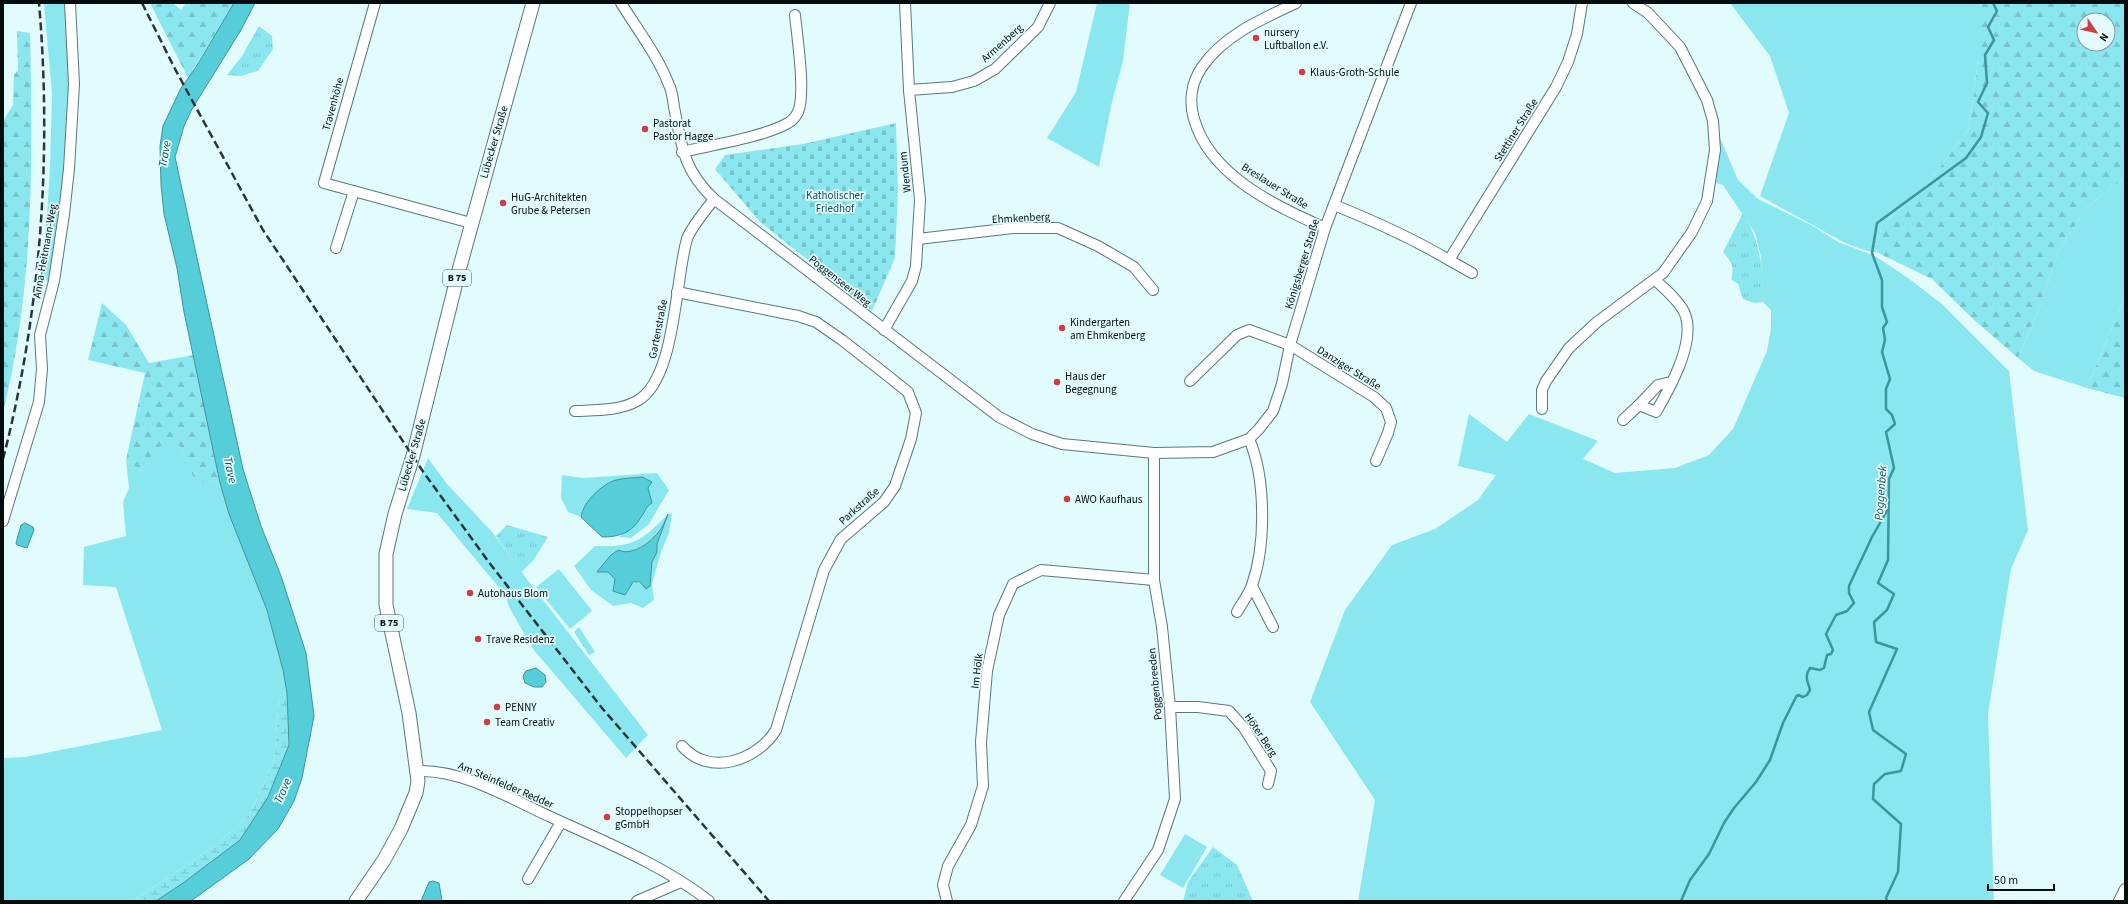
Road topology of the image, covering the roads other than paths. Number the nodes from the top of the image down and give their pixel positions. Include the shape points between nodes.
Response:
1 (70, 3) edge
2 (375, 3) edge
3 (533, 3) edge
4 (621, 3) edge
5 (905, 3) edge
6 (1050, 3) edge
7 (1296, 3) edge
8 (1412, 3) edge
9 (1582, 3) edge
10 (1633, 3) edge
11 (795, 15) dead end
12 (909, 90) junction
13 (682, 152) junction
14 (354, 191) junction
15 (714, 199) junction
16 (1334, 205) junction
17 (471, 222) junction
18 (1325, 228) junction
19 (918, 239) junction
20 (336, 248) dead end
21 (1448, 260) junction
22 (1472, 273) dead end
23 (1655, 280) junction
24 (1153, 290) dead end
25 (677, 292) junction
26 (884, 330) junction
27 (1290, 345) junction
28 (1190, 381) dead end
29 (1671, 382) junction
30 (1639, 405) junction
31 (1542, 409) dead end
32 (575, 411) dead end
33 (1623, 420) dead end
34 (1249, 439) junction
35 (1154, 453) junction
36 (1376, 461) dead end
37 (3, 520) edge
38 (1154, 580) junction
39 (1252, 586) junction
40 (1237, 612) dead end
41 (1273, 627) dead end
42 (1170, 707) junction
43 (682, 746) dead end
44 (418, 771) junction
45 (1268, 784) dead end
46 (561, 822) junction
47 (528, 879) dead end
48 (681, 882) junction
49 (2125, 889) edge
50 (356, 901) edge
51 (637, 901) edge
52 (709, 901) edge
53 (947, 901) edge
54 (1124, 901) edge
55 (2119, 901) edge

1 - 37 street, Anna-Heitmann-Weg via 74,84 64,214 54,281 40,335 42,369 39,402
2 - 14 street, Travenhöhe via 324,183
3 - 17 main road, Lübecker Straße / B 75
4 - 13 street, Poggenseer Weg via 670,86
5 - 12 street, Wendum
6 - 12 street, Armenberg via 1038,27 995,69 974,81 952,87
7 - 18 street, Breslauer Straße via 1246,27 1216,51 1202,68 1193,86 1190,106 1197,132 1222,166 1247,186
8 - 16 street, Königsberger Straße
9 - 21 street, Stettiner Straße via 1570,55 1556,87
10 - 23 street via 1648,13 1680,47 1707,100 1713,122 1715,150 1707,201 1692,232 1669,266
11 - 13 street via 802,98 795,118 770,131
12 - 19 street, Wendum via 920,200
13 - 15 street, Poggenseer Weg via 700,186
14 - 17 street, Travenhöhe
14 - 20 street
15 - 25 street, Gartenstraße via 688,237
15 - 26 street, Poggenseer Weg
16 - 18 street, Königsberger Straße
16 - 21 street via 1422,244
17 - 44 main road, Lübecker Straße / B 75 via 386,554 386,605 409,713
18 - 27 street, Königsberger Straße
19 - 24 street, Ehmkenberg via 1013,228 1058,228 1098,246 1134,267
19 - 26 street, Wendum via 912,281
21 - 22 street
23 - 29 street via 1670,294 1686,316 1687,349
23 - 31 street via 1597,322 1569,348 1546,380 1542,390
25 - 32 street, Gartenstraße via 666,355 653,386 638,400 614,409
25 - 43 street, Parkstraße via 816,322 908,392 916,413 911,439 895,486 884,502 841,539 824,570 772,737 762,746 731,763 713,763 690,756
26 - 35 street, Poggenseer Weg via 999,417 1032,434 1071,446
27 - 28 street via 1249,330 1243,332
27 - 34 street, Königsberger Straße via 1273,411
27 - 36 street, Danziger Straße via 1374,397 1386,408 1390,422 1388,433
29 - 30 street via 1658,386
29 - 30 street via 1656,412
30 - 33 street
34 - 35 street, Königsberger Straße via 1213,452
34 - 39 street via 1260,480 1261,528
35 - 38 street, Poggenbreeden
38 - 42 street, Poggenbreeden via 1162,627
38 - 53 street, Im Hölk via 1041,570 1013,584 999,615 987,671 982,742 983,786 971,825 948,866 943,885
39 - 40 street
39 - 41 street
42 - 45 street, Höter Berg via 1229,711 1244,728 1271,771
42 - 54 street, Poggenbreeden via 1175,798 1158,850
44 - 46 street, Am Steinfelder Redder via 445,773 470,781
44 - 50 main road, Lübecker Straße / B 75 via 416,793 401,829 384,860
46 - 47 street, Am Steinfelder Redder
46 - 48 street, Am Steinfelder Redder via 610,844
48 - 51 street
48 - 52 street, Am Steinfelder Redder
49 - 55 street

